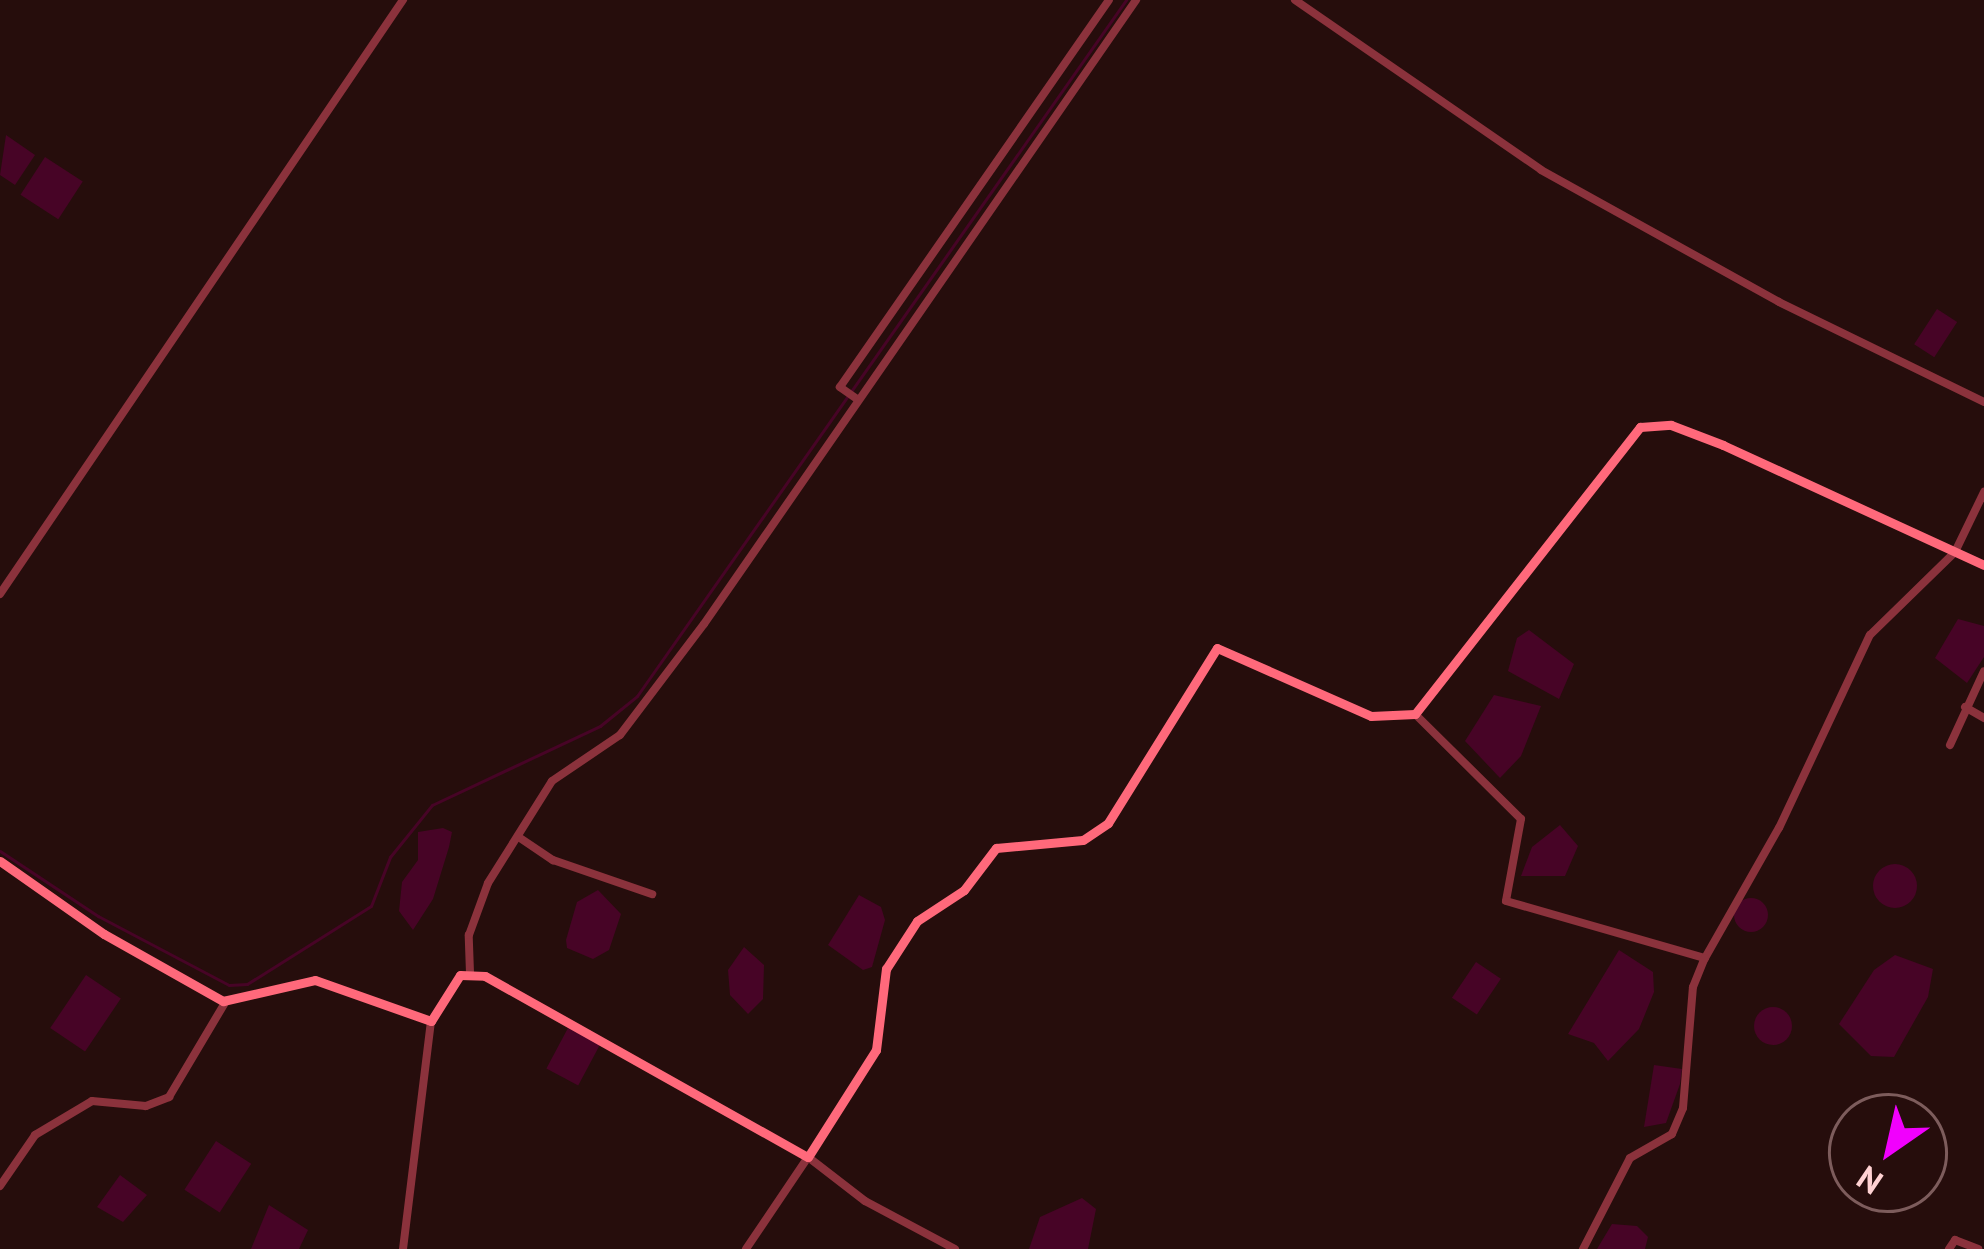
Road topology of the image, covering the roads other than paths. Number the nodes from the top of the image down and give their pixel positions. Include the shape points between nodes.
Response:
1 (404, 0) edge
2 (1109, 0) edge
3 (1136, 0) edge
4 (1295, 0) edge
5 (855, 397) junction
6 (1984, 402) edge
7 (1984, 492) edge
8 (1955, 551) junction
9 (1984, 565) edge
10 (0, 594) edge
11 (1984, 671) edge
12 (1965, 707) junction
13 (1415, 714) junction
14 (1984, 718) edge
15 (1950, 745) dead end
16 (520, 838) junction
17 (0, 861) edge
18 (652, 894) dead end
19 (1705, 958) junction
20 (470, 973) junction
21 (226, 1001) junction
22 (431, 1021) junction
23 (808, 1157) junction
24 (0, 1186) edge
25 (403, 1249) edge
26 (746, 1249) edge
27 (955, 1249) edge
28 (1583, 1249) edge
29 (1948, 1249) edge
30 (1978, 1249) edge

1 - 10 street
2 - 5 street via 843,388
3 - 5 street
4 - 6 street via 1541,170 1779,302
5 - 16 street via 620,735 552,781
7 - 8 street
8 - 9 main road
8 - 13 main road via 1653,422 1592,482
8 - 19 street via 1870,635 1779,828
11 - 12 street
12 - 14 street
12 - 15 street
13 - 19 street via 1521,819 1506,901
13 - 23 main road via 1372,716 1217,649 1108,823 1083,839 996,848 964,890 917,921 886,969 876,1050
16 - 18 street via 553,860
16 - 20 street via 502,857 469,935
17 - 21 main road via 104,934
19 - 28 street via 1693,987 1683,1108 1672,1134 1630,1158
20 - 22 main road via 454,982
20 - 23 main road
21 - 22 main road via 315,980
21 - 24 street via 170,1097 146,1106 92,1101 35,1136
22 - 25 street
23 - 26 street
23 - 27 street via 865,1201
29 - 30 street via 1955,1240

